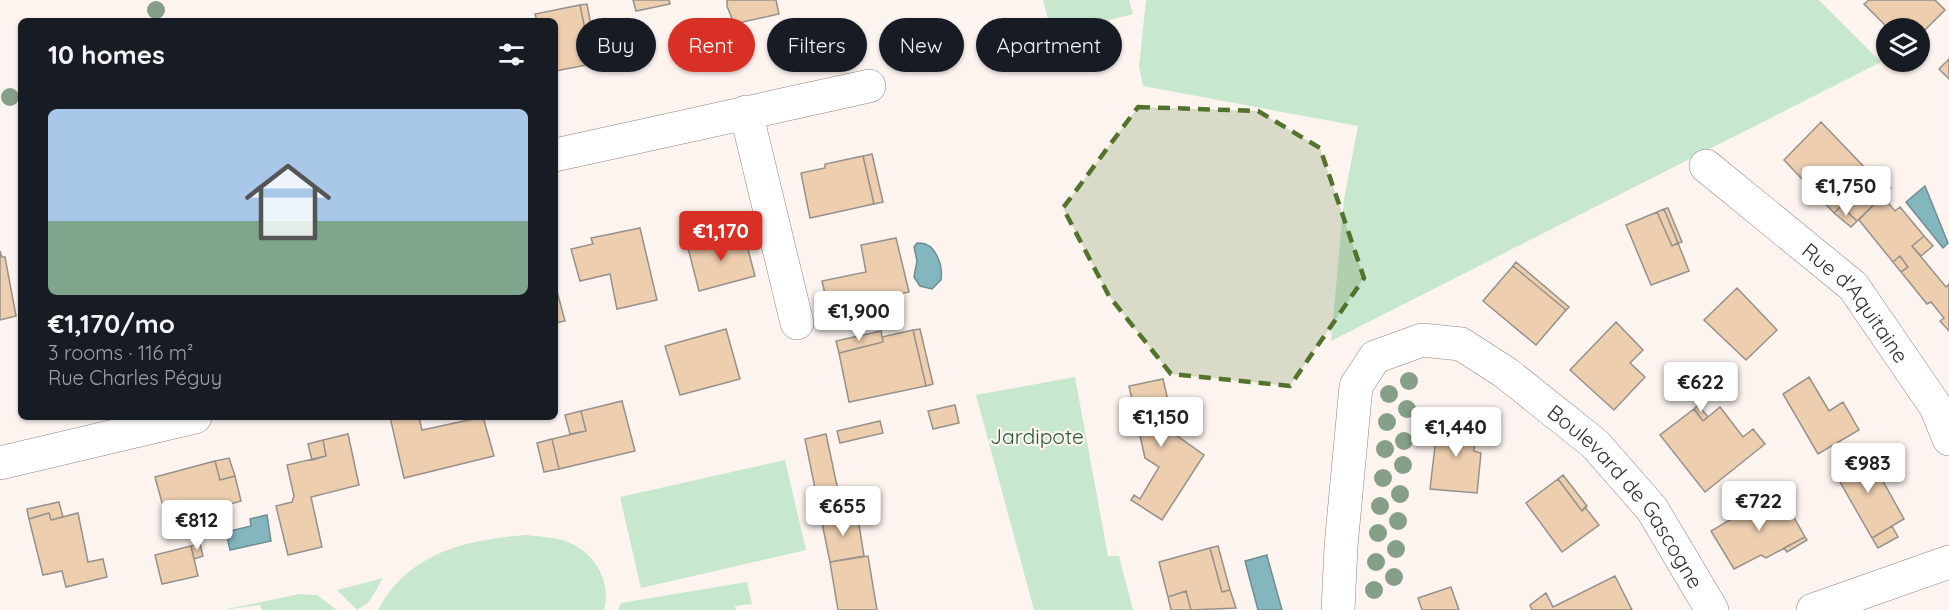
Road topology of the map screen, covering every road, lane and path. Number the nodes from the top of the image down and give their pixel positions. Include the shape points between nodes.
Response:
1 (869, 86) dead end
2 (746, 112) junction
3 (558, 154) edge
4 (1706, 166) dead end
5 (797, 323) dead end
6 (182, 420) edge
7 (1949, 439) edge
8 (0, 463) edge
9 (1949, 562) edge
10 (1338, 610) edge
11 (1712, 610) edge
12 (1813, 610) edge

1 - 2 street
2 - 3 street
2 - 5 street
4 - 7 street, Rue d'Aquitaine via 1853,286 1936,407
6 - 8 street
9 - 12 street
10 - 11 street, Boulevard de Gascogne via 1356,386 1375,357 1422,340 1461,344 1506,373 1595,444 1652,509

